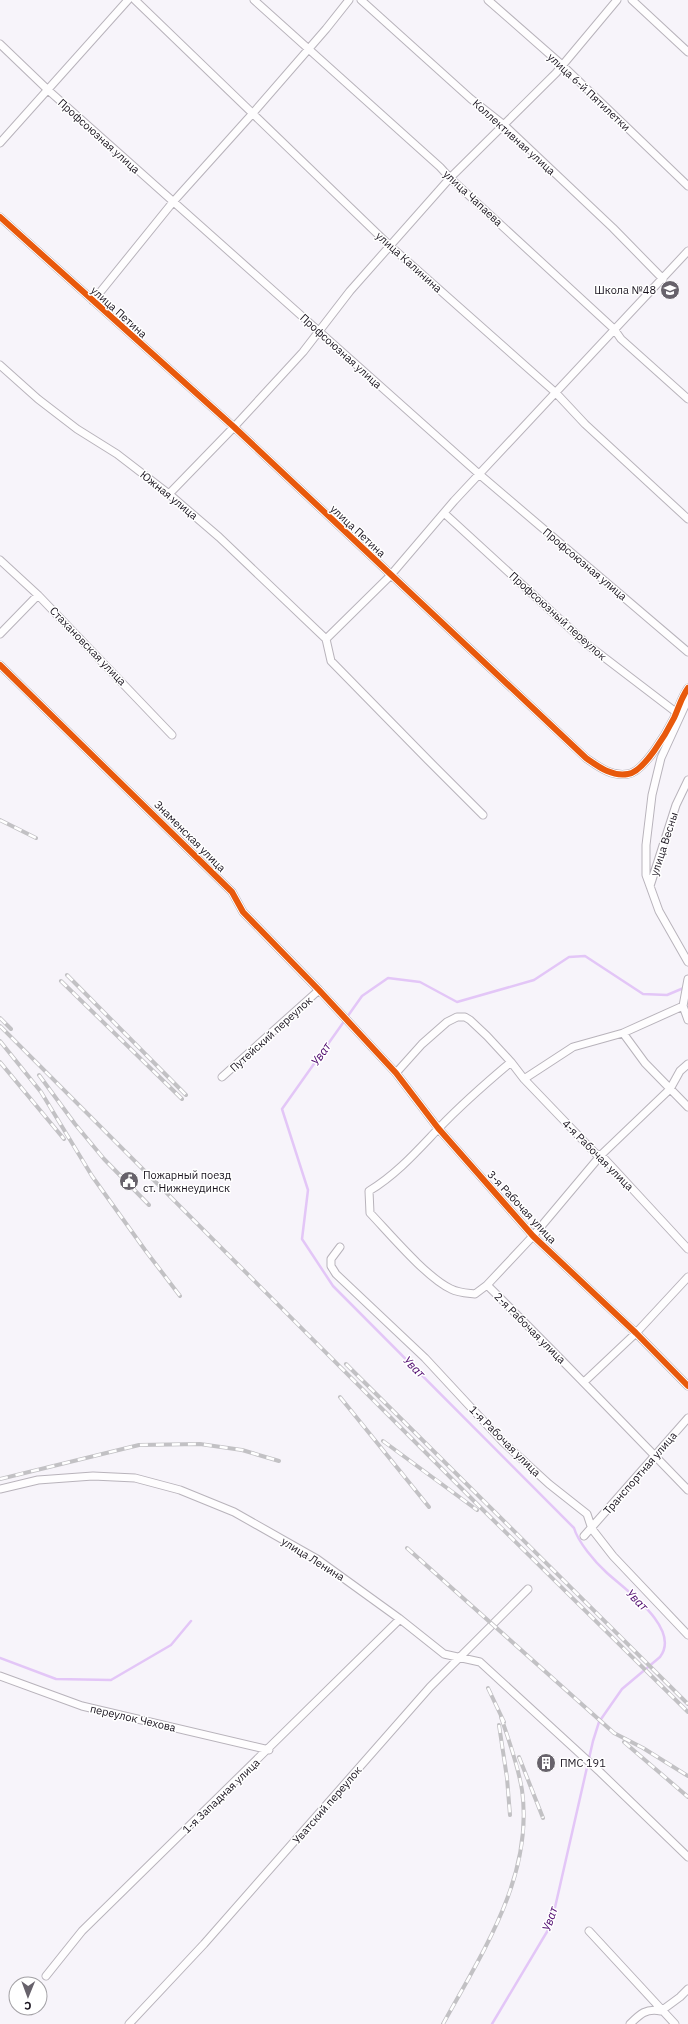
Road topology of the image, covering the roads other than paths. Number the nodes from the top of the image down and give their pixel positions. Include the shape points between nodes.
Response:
1 (128, 0) edge
2 (135, 0) edge
3 (254, 0) edge
4 (349, 0) edge
5 (361, 0) edge
6 (488, 0) edge
7 (617, 0) edge
8 (632, 0) edge
9 (0, 44) edge
10 (309, 49) junction
11 (688, 52) edge
12 (562, 65) junction
13 (48, 90) junction
14 (253, 113) junction
15 (504, 125) junction
16 (0, 143) edge
17 (450, 178) junction
18 (688, 186) edge
19 (173, 202) junction
20 (0, 217) edge
21 (389, 245) junction
22 (688, 250) edge
23 (663, 279) junction
24 (93, 302) junction
25 (614, 329) junction
26 (319, 332) junction
27 (0, 366) edge
28 (556, 393) junction
29 (688, 399) edge
30 (234, 428) junction
31 (479, 474) junction
32 (169, 494) junction
33 (444, 513) junction
34 (688, 519) edge
35 (0, 560) edge
36 (390, 576) junction
37 (38, 595) junction
38 (0, 634) edge
39 (326, 639) junction
40 (688, 652) edge
41 (0, 665) edge
42 (688, 688) edge
43 (688, 699) edge
44 (676, 713) junction
45 (172, 735) dead end
46 (688, 780) edge
47 (484, 815) dead end
48 (650, 886) junction
49 (688, 962) edge
50 (688, 979) edge
51 (319, 990) junction
52 (683, 1006) junction
53 (688, 1020) edge
54 (354, 1030) joint
55 (623, 1032) junction
56 (511, 1062) junction
57 (688, 1064) edge
58 (396, 1073) junction
59 (222, 1077) dead end
60 (524, 1079) junction
61 (670, 1089) junction
62 (688, 1107) edge
63 (438, 1128) junction
64 (602, 1155) junction
65 (533, 1236) junction
66 (340, 1247) dead end
67 (688, 1249) edge
68 (688, 1277) edge
69 (487, 1285) junction
70 (636, 1333) junction
71 (584, 1382) junction
72 (688, 1386) edge
73 (688, 1418) edge
74 (656, 1457) junction
75 (0, 1489) edge
76 (688, 1490) edge
77 (592, 1528) junction
78 (584, 1536) dead end
79 (528, 1589) dead end
80 (400, 1619) junction
81 (688, 1635) edge
82 (458, 1657) junction
83 (0, 1676) edge
84 (269, 1750) junction
85 (688, 1857) edge
86 (589, 1932) dead end
87 (46, 1976) dead end
88 (688, 1989) edge
89 (661, 2011) junction
90 (129, 2024) edge
91 (630, 2024) edge
92 (674, 2024) edge

1 - 13 street
2 - 14 street, улица Калинина
3 - 10 street, улица Чапаева
4 - 10 street
5 - 15 street, Коллективная улица via 471,99
6 - 12 street, улица 6-й Пятилетки
7 - 12 street
8 - 11 street
9 - 13 street, Профсоюзная улица
10 - 14 street
10 - 17 street, улица Чапаева
12 - 15 street
12 - 18 street, улица 6-й Пятилетки
13 - 16 street
13 - 19 street, Профсоюзная улица
14 - 19 street
14 - 21 street, улица Калинина
15 - 17 street
15 - 23 street, Коллективная улица
17 - 21 street
17 - 25 street, улица Чапаева
19 - 24 street
19 - 26 street, Профсоюзная улица
20 - 24 street, улица Петина
21 - 26 street
21 - 28 street, улица Калинина
22 - 23 street
23 - 25 street
24 - 30 street, улица Петина
25 - 28 street
25 - 29 street, улица Чапаева via 621,339
26 - 30 street
26 - 31 street, Профсоюзная улица
27 - 32 street, Южная улица via 77,429 117,454
28 - 31 street
28 - 34 street, улица Калинина via 585,424
30 - 32 street
30 - 36 street, улица Петина
31 - 33 street
31 - 40 street, Профсоюзная улица
32 - 39 street, Южная улица via 219,537
33 - 36 street
33 - 44 street, Профсоюзный переулок via 588,645
35 - 37 street, Стахановская улица
36 - 39 street
36 - 44 street, улица Петина via 586,758 606,771 630,774 639,768 654,752
37 - 38 street
37 - 45 street, Стахановская улица
39 - 47 street via 331,660
41 - 51 street, Знаменская улица via 232,892 243,912
42 - 44 street, улица Петина via 680,699
43 - 48 street via 661,758 652,795 646,845 646,875
46 - 48 street, улица Весны via 676,805
48 - 49 street via 659,911
50 - 52 street
51 - 54 street, Знаменская улица
51 - 59 street, Путейский переулок
52 - 53 street
52 - 55 street
54 - 58 street, 3-я Рабочая улица
55 - 60 street via 573,1047
55 - 61 street via 645,1063
56 - 58 street, 4-я Рабочая улица via 470,1020 456,1017 422,1044
56 - 60 street, 4-я Рабочая улица
56 - 63 street via 477,1090
57 - 61 street via 680,1071
58 - 63 street, 3-я Рабочая улица
60 - 64 street, 4-я Рабочая улица via 596,1154
61 - 62 street
61 - 64 street
63 - 65 street, 3-я Рабочая улица
63 - 69 street, 2-я Рабочая улица via 420,1150 369,1191 370,1213 433,1278 449,1289 459,1293 475,1294
64 - 65 street
64 - 67 street, 4-я Рабочая улица
65 - 69 street
65 - 70 street, 3-я Рабочая улица
66 - 77 street, 1-я Рабочая улица via 331,1259 331,1266 336,1274 425,1358 503,1442 549,1484 588,1514
68 - 70 street
69 - 71 street, 2-я Рабочая улица
70 - 71 street
70 - 72 street, 3-я Рабочая улица
71 - 74 street, 2-я Рабочая улица
73 - 74 street, Транспортная улица
74 - 76 street, 2-я Рабочая улица
74 - 77 street, Транспортная улица
75 - 80 street, улица Ленина via 38,1480 93,1476 134,1478 180,1490 234,1512 317,1559
77 - 78 street, Транспортная улица
77 - 81 street, 1-я Рабочая улица via 612,1556
79 - 82 street, Уватский переулок
80 - 82 street, улица Ленина via 444,1654
80 - 84 street, 1-я Западная улица
82 - 85 street, улица Ленина via 480,1662
82 - 90 street, Уватский переулок via 204,1944
83 - 84 street, переулок Чехова via 82,1706
84 - 87 street, 1-я Западная улица via 82,1931
86 - 89 street
88 - 89 street
89 - 91 street via 651,2009
89 - 92 street

